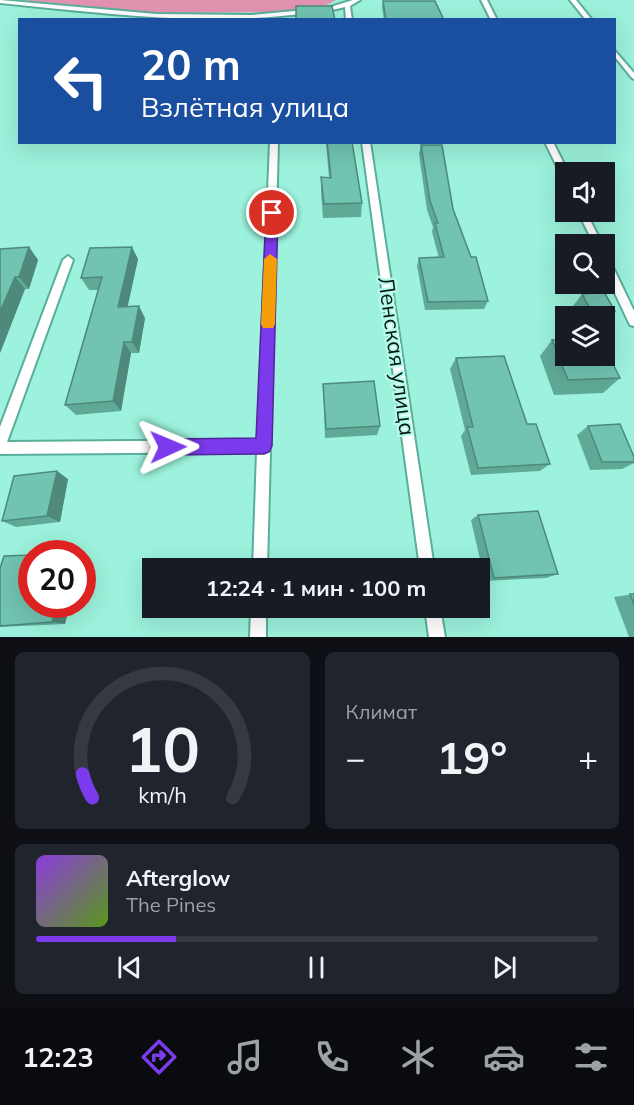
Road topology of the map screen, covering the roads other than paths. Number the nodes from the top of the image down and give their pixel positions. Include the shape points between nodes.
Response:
1 (357, 0) edge
2 (484, 0) edge
3 (573, 0) edge
4 (0, 1) edge
5 (347, 5) junction
6 (254, 18) edge
7 (349, 18) edge
8 (493, 18) edge
9 (587, 18) edge
10 (616, 54) edge
11 (634, 78) edge
12 (274, 144) edge
13 (366, 144) edge
14 (550, 144) edge
15 (559, 162) edge
16 (68, 260) dead end
17 (615, 282) edge
18 (634, 322) edge
19 (0, 446) edge
20 (264, 446) junction
21 (260, 558) edge
22 (426, 558) edge
23 (259, 618) edge
24 (434, 618) edge
25 (258, 637) edge
26 (437, 637) edge

1 - 5 lane
2 - 8 lane
3 - 9 lane
4 - 6 lane via 156,16
5 - 6 lane
5 - 7 lane
10 - 11 lane
12 - 20 lane
13 - 22 lane, Ленская улица
14 - 15 lane
16 - 19 lane
17 - 18 lane
19 - 20 lane
20 - 21 lane
23 - 25 lane
24 - 26 lane

